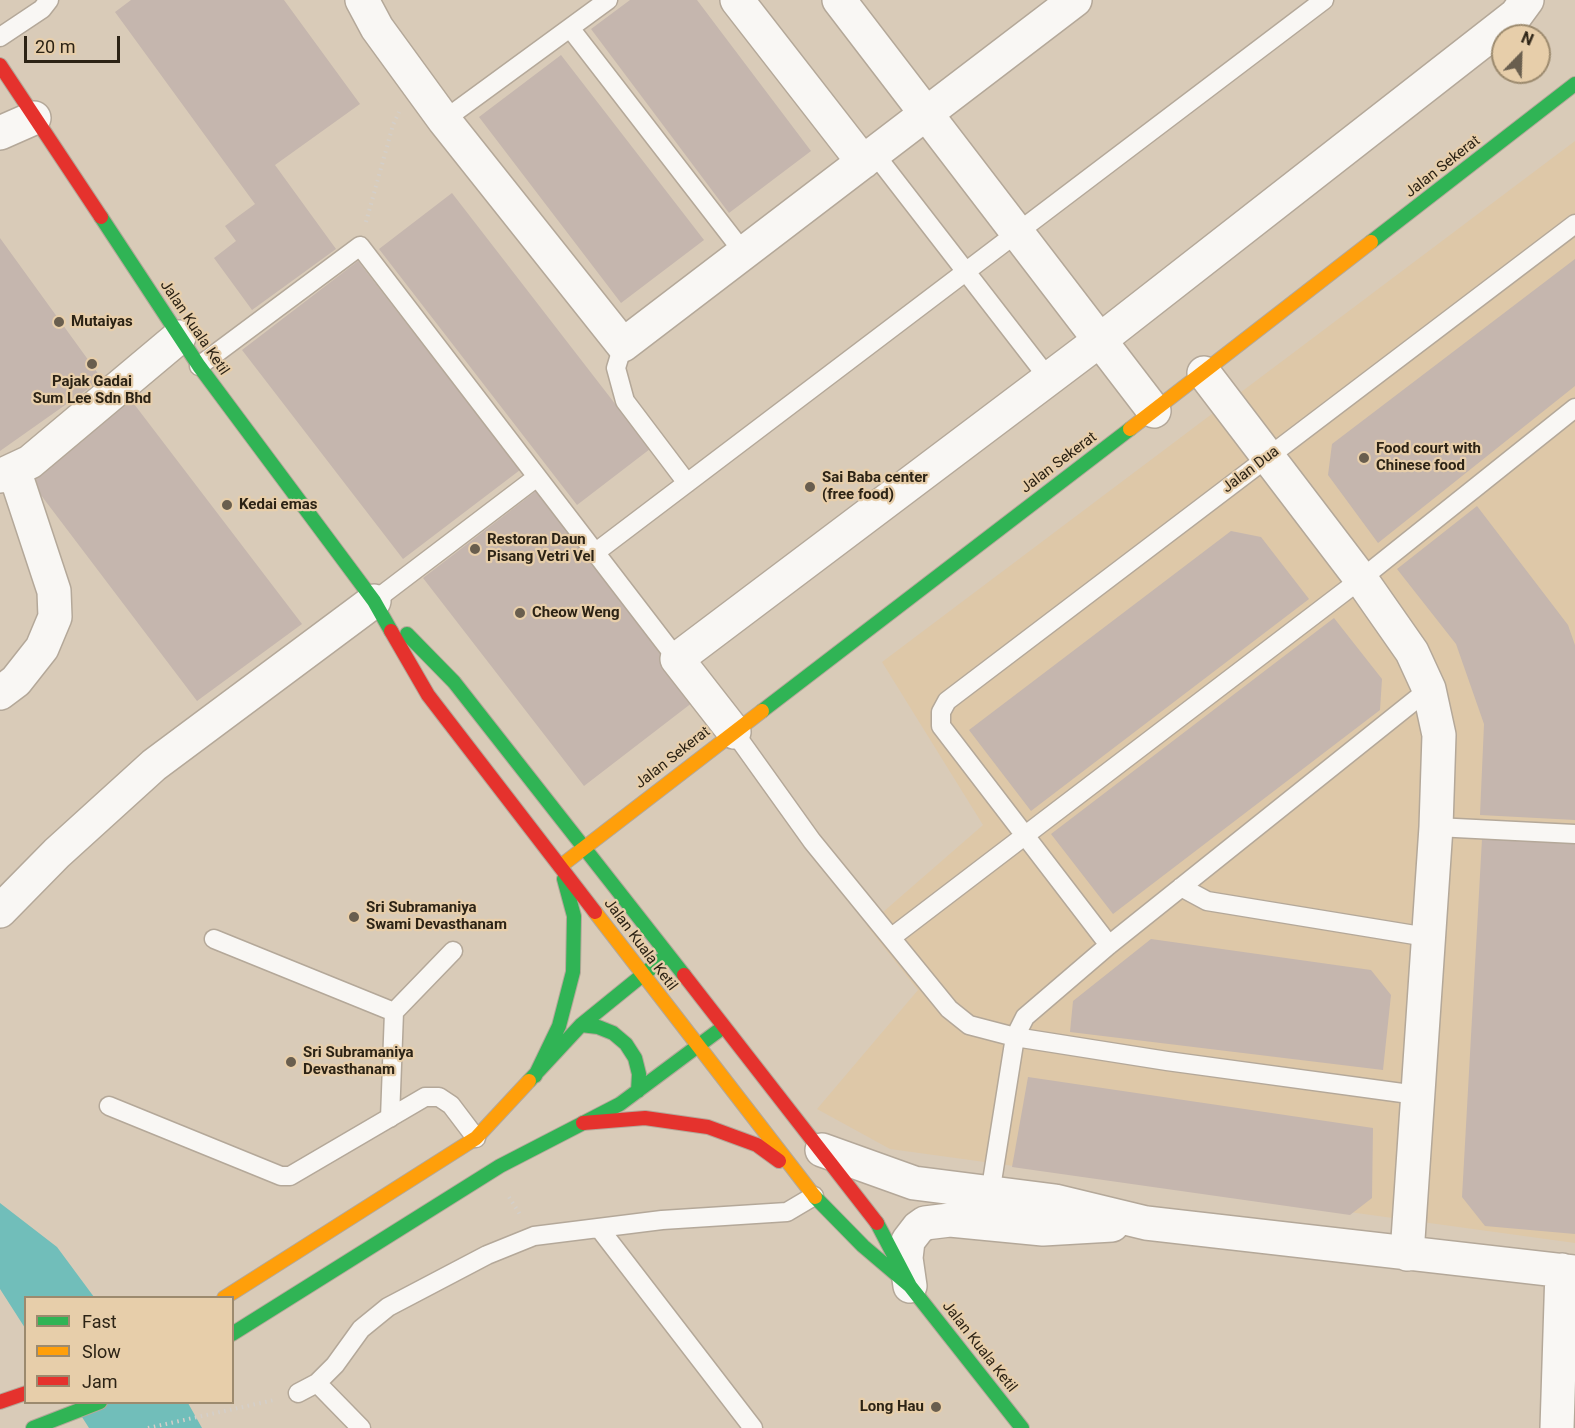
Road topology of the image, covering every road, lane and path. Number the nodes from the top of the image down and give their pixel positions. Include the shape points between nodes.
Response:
1 (49, 0) edge
2 (362, 0) edge
3 (608, 0) edge
4 (737, 0) edge
5 (839, 0) edge
6 (1075, 0) edge
7 (1324, 0) edge
8 (1527, 0) edge
9 (570, 28) junction
10 (0, 37) edge
11 (0, 64) edge
12 (416, 83) junction
13 (1575, 84) edge
14 (926, 113) junction
15 (34, 118) junction
16 (444, 120) junction
17 (0, 133) edge
18 (869, 157) junction
19 (1575, 224) edge
20 (1017, 232) junction
21 (360, 246) junction
22 (744, 253) junction
23 (966, 271) junction
24 (179, 337) junction
25 (1100, 340) junction
26 (623, 345) junction
27 (199, 366) junction
28 (1203, 373) junction
29 (1049, 379) junction
30 (1154, 411) junction
31 (1572, 417) edge
32 (1268, 457) junction
33 (7, 473) edge
34 (537, 477) junction
35 (687, 483) junction
36 (596, 552) junction
37 (1361, 579) junction
38 (374, 601) junction
39 (677, 658) junction
40 (1429, 689) junction
41 (0, 693) edge
42 (734, 732) junction
43 (1436, 827) junction
44 (1575, 834) edge
45 (1025, 835) junction
46 (585, 846) junction
47 (560, 866) junction
48 (1181, 887) junction
49 (0, 911) edge
50 (892, 937) junction
51 (1427, 937) junction
52 (214, 939) dead end
53 (1109, 945) junction
54 (453, 951) dead end
55 (666, 955) junction
56 (641, 974) junction
57 (394, 1012) junction
58 (581, 1025) junction
59 (724, 1027) junction
60 (1015, 1037) junction
61 (697, 1046) junction
62 (535, 1076) junction
63 (638, 1091) junction
64 (1417, 1095) junction
65 (109, 1106) dead end
66 (390, 1118) junction
67 (583, 1124) junction
68 (476, 1138) junction
69 (822, 1150) junction
70 (795, 1172) junction
71 (990, 1194) junction
72 (814, 1196) junction
73 (1146, 1223) junction
74 (599, 1228) junction
75 (1407, 1254) junction
76 (1569, 1271) edge
77 (910, 1286) junction
78 (227, 1296) edge
79 (234, 1333) edge
80 (317, 1383) junction
81 (298, 1393) joint
82 (24, 1394) edge
83 (0, 1402) edge
84 (95, 1404) edge
85 (33, 1428) edge
86 (148, 1428) edge
87 (361, 1428) edge
88 (753, 1428) edge
89 (1022, 1428) edge
90 (1557, 1428) edge

1 - 10 lane
2 - 12 street
3 - 9 lane
4 - 18 street
5 - 14 street
6 - 14 street
7 - 20 lane
8 - 25 street via 1516,15
9 - 16 lane
9 - 22 lane
11 - 15 main road, Jalan Kuala Ketil
12 - 16 street
12 - 21 path via 393,124
13 - 28 main road, Jalan Sekerat
14 - 18 street
14 - 20 street
15 - 17 street
15 - 24 main road, Jalan Kuala Ketil
16 - 26 street
18 - 22 street
18 - 23 lane
19 - 32 lane, Jalan Dua
20 - 23 lane
20 - 25 street
21 - 27 lane
21 - 34 lane
22 - 26 street
23 - 29 lane
23 - 35 lane
24 - 27 main road, Jalan Kuala Ketil
24 - 33 street via 30,462
25 - 29 street
25 - 30 street
26 - 35 lane via 616,368 625,401
27 - 38 main road, Jalan Kuala Ketil
28 - 30 main road, Jalan Sekerat
28 - 32 street
29 - 39 street
30 - 42 main road, Jalan Sekerat
31 - 37 lane
32 - 37 street
32 - 45 lane, Jalan Dua via 947,701 941,712 941,726
33 - 41 street via 54,591 55,617 42,648 16,681
34 - 36 lane
34 - 38 lane
35 - 36 lane
36 - 39 lane
37 - 40 street via 1412,652
37 - 45 lane
38 - 46 main road, Jalan Kuala Ketil via 454,682
38 - 47 main road, Jalan Kuala Ketil via 428,695
38 - 49 street via 154,765
39 - 42 street
40 - 43 street via 1438,735
40 - 48 lane
42 - 46 main road, Jalan Sekerat
42 - 50 lane via 812,841
43 - 44 lane
43 - 51 street
45 - 50 lane
45 - 53 lane
46 - 47 main road, Jalan Sekerat
46 - 55 main road, Jalan Kuala Ketil
47 - 56 main road, Jalan Kuala Ketil
47 - 62 main road via 574,916 573,972 559,1026
48 - 51 lane via 1207,901
48 - 53 lane
50 - 60 lane via 949,1009 969,1025
51 - 64 street
52 - 57 lane
53 - 60 lane via 1043,999 1025,1017
54 - 57 lane
55 - 56 main road
55 - 59 main road, Jalan Kuala Ketil
56 - 58 main road
56 - 61 main road, Jalan Kuala Ketil
57 - 66 lane
58 - 62 main road
58 - 63 main road via 613,1033 626,1044 637,1066
59 - 61 main road
59 - 69 main road, Jalan Kuala Ketil
60 - 64 lane
60 - 71 lane
61 - 63 main road
61 - 70 main road, Jalan Kuala Ketil
62 - 68 main road
63 - 67 main road
64 - 75 street
65 - 66 lane via 281,1176 290,1176
66 - 68 lane via 425,1097 439,1097 451,1105
67 - 70 main road via 645,1118 708,1127 757,1145
67 - 79 main road via 501,1166
68 - 78 main road
69 - 71 street via 914,1183
69 - 77 main road, Jalan Kuala Ketil via 879,1226
70 - 72 main road, Jalan Kuala Ketil
71 - 73 street via 1055,1201
72 - 74 lane via 787,1212
72 - 77 main road, Jalan Kuala Ketil
73 - 75 street
73 - 77 street via 1043,1229 950,1220 925,1223 908,1241
74 - 80 lane via 534,1236 487,1255 388,1307 361,1329
74 - 88 lane
75 - 76 street
76 - 90 street
77 - 89 main road, Jalan Kuala Ketil
80 - 81 lane
80 - 87 lane
81 - 86 path via 240,1410
82 - 83 main road
84 - 85 main road

